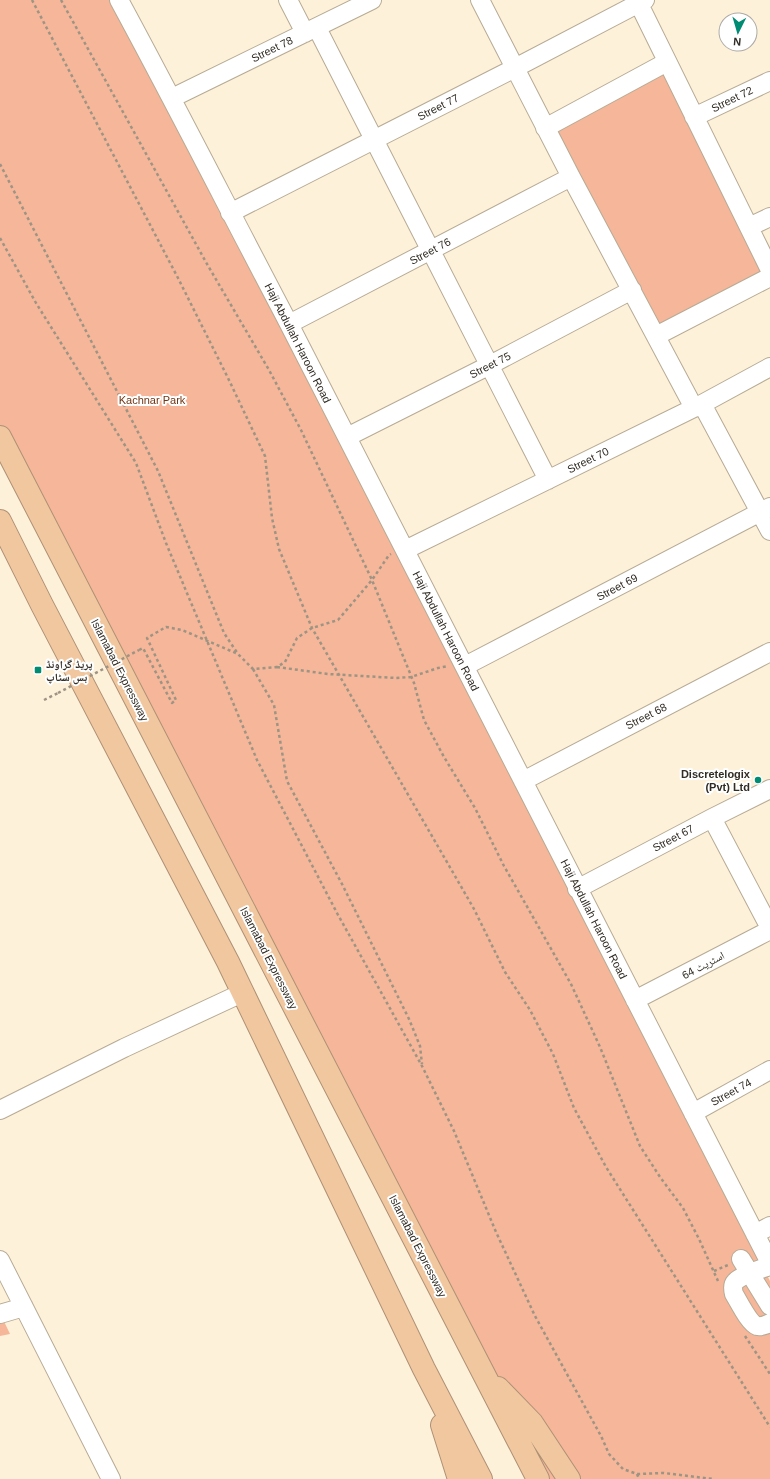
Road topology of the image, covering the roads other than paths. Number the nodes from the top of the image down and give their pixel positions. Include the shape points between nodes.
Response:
1 (119, 0) edge
2 (288, 0) edge
3 (372, 0) edge
4 (480, 0) edge
5 (640, 1) edge
6 (311, 31) junction
7 (667, 62) junction
8 (515, 68) junction
9 (770, 81) edge
10 (172, 98) junction
11 (694, 118) junction
12 (545, 128) junction
13 (373, 139) junction
14 (571, 177) junction
15 (230, 212) junction
16 (770, 217) edge
17 (749, 227) junction
18 (431, 250) junction
19 (770, 270) edge
20 (770, 277) edge
21 (632, 290) junction
22 (289, 324) junction
23 (656, 336) junction
24 (490, 365) junction
25 (770, 368) edge
26 (698, 406) junction
27 (0, 437) edge
28 (347, 437) junction
29 (548, 480) junction
30 (765, 510) edge
31 (0, 521) edge
32 (770, 532) edge
33 (404, 550) junction
34 (770, 652) edge
35 (464, 664) junction
36 (522, 781) junction
37 (770, 789) edge
38 (712, 818) junction
39 (578, 889) junction
40 (770, 929) edge
41 (242, 993) junction
42 (635, 1000) junction
43 (770, 1070) edge
44 (0, 1110) edge
45 (693, 1113) junction
46 (762, 1230) edge
47 (0, 1260) edge
48 (770, 1264) edge
49 (745, 1266) junction
50 (770, 1306) edge
51 (24, 1307) junction
52 (0, 1314) edge
53 (770, 1323) edge
54 (480, 1368) junction
55 (424, 1369) junction
56 (455, 1478) edge
57 (111, 1479) edge
58 (481, 1479) edge
59 (538, 1479) edge
60 (569, 1479) edge

1 - 10 street, Haji Abdullah Haroon Road
2 - 6 street
3 - 6 street, Street 78
4 - 8 street
5 - 7 street
5 - 8 street, Street 77
6 - 10 street, Street 78
6 - 13 street
7 - 11 street
7 - 12 street
8 - 12 street
8 - 13 street, Street 77
9 - 11 street, Street 72
10 - 15 street, Haji Abdullah Haroon Road
11 - 17 street
12 - 14 street
13 - 15 street, Street 77
13 - 18 street
14 - 18 street, Street 76
14 - 21 street
15 - 22 street, Haji Abdullah Haroon Road
16 - 17 street
17 - 19 street
18 - 22 street, Street 76
18 - 24 street
20 - 23 street
21 - 23 street
21 - 24 street, Street 75
22 - 28 street, Haji Abdullah Haroon Road
23 - 26 street
24 - 28 street, Street 75
24 - 29 street
25 - 26 street, Street 70
26 - 29 street, Street 70
26 - 30 street
27 - 54 highway, Islamabad Expressway
28 - 33 street, Haji Abdullah Haroon Road
29 - 33 street, Street 70
30 - 32 street
30 - 35 street, Street 69
31 - 41 highway
33 - 35 street, Haji Abdullah Haroon Road
34 - 36 street, Street 68
35 - 36 street, Haji Abdullah Haroon Road
36 - 39 street, Haji Abdullah Haroon Road
37 - 38 street, Street 67
38 - 39 street, Street 67
38 - 40 street
39 - 42 street, Haji Abdullah Haroon Road
40 - 42 street, اسٹریٹ 64
41 - 44 street
41 - 55 highway
42 - 45 street, Haji Abdullah Haroon Road
43 - 45 street, Street 74
45 - 46 street, Haji Abdullah Haroon Road
46 - 48 street, Haji Abdullah Haroon Road
47 - 51 street
48 - 49 street
49 - 50 street
49 - 53 street via 733,1285 734,1294 754,1324 761,1326
51 - 52 street
51 - 57 street
54 - 59 highway, Islamabad Expressway
54 - 60 highway via 532,1423
55 - 56 highway
55 - 58 highway

